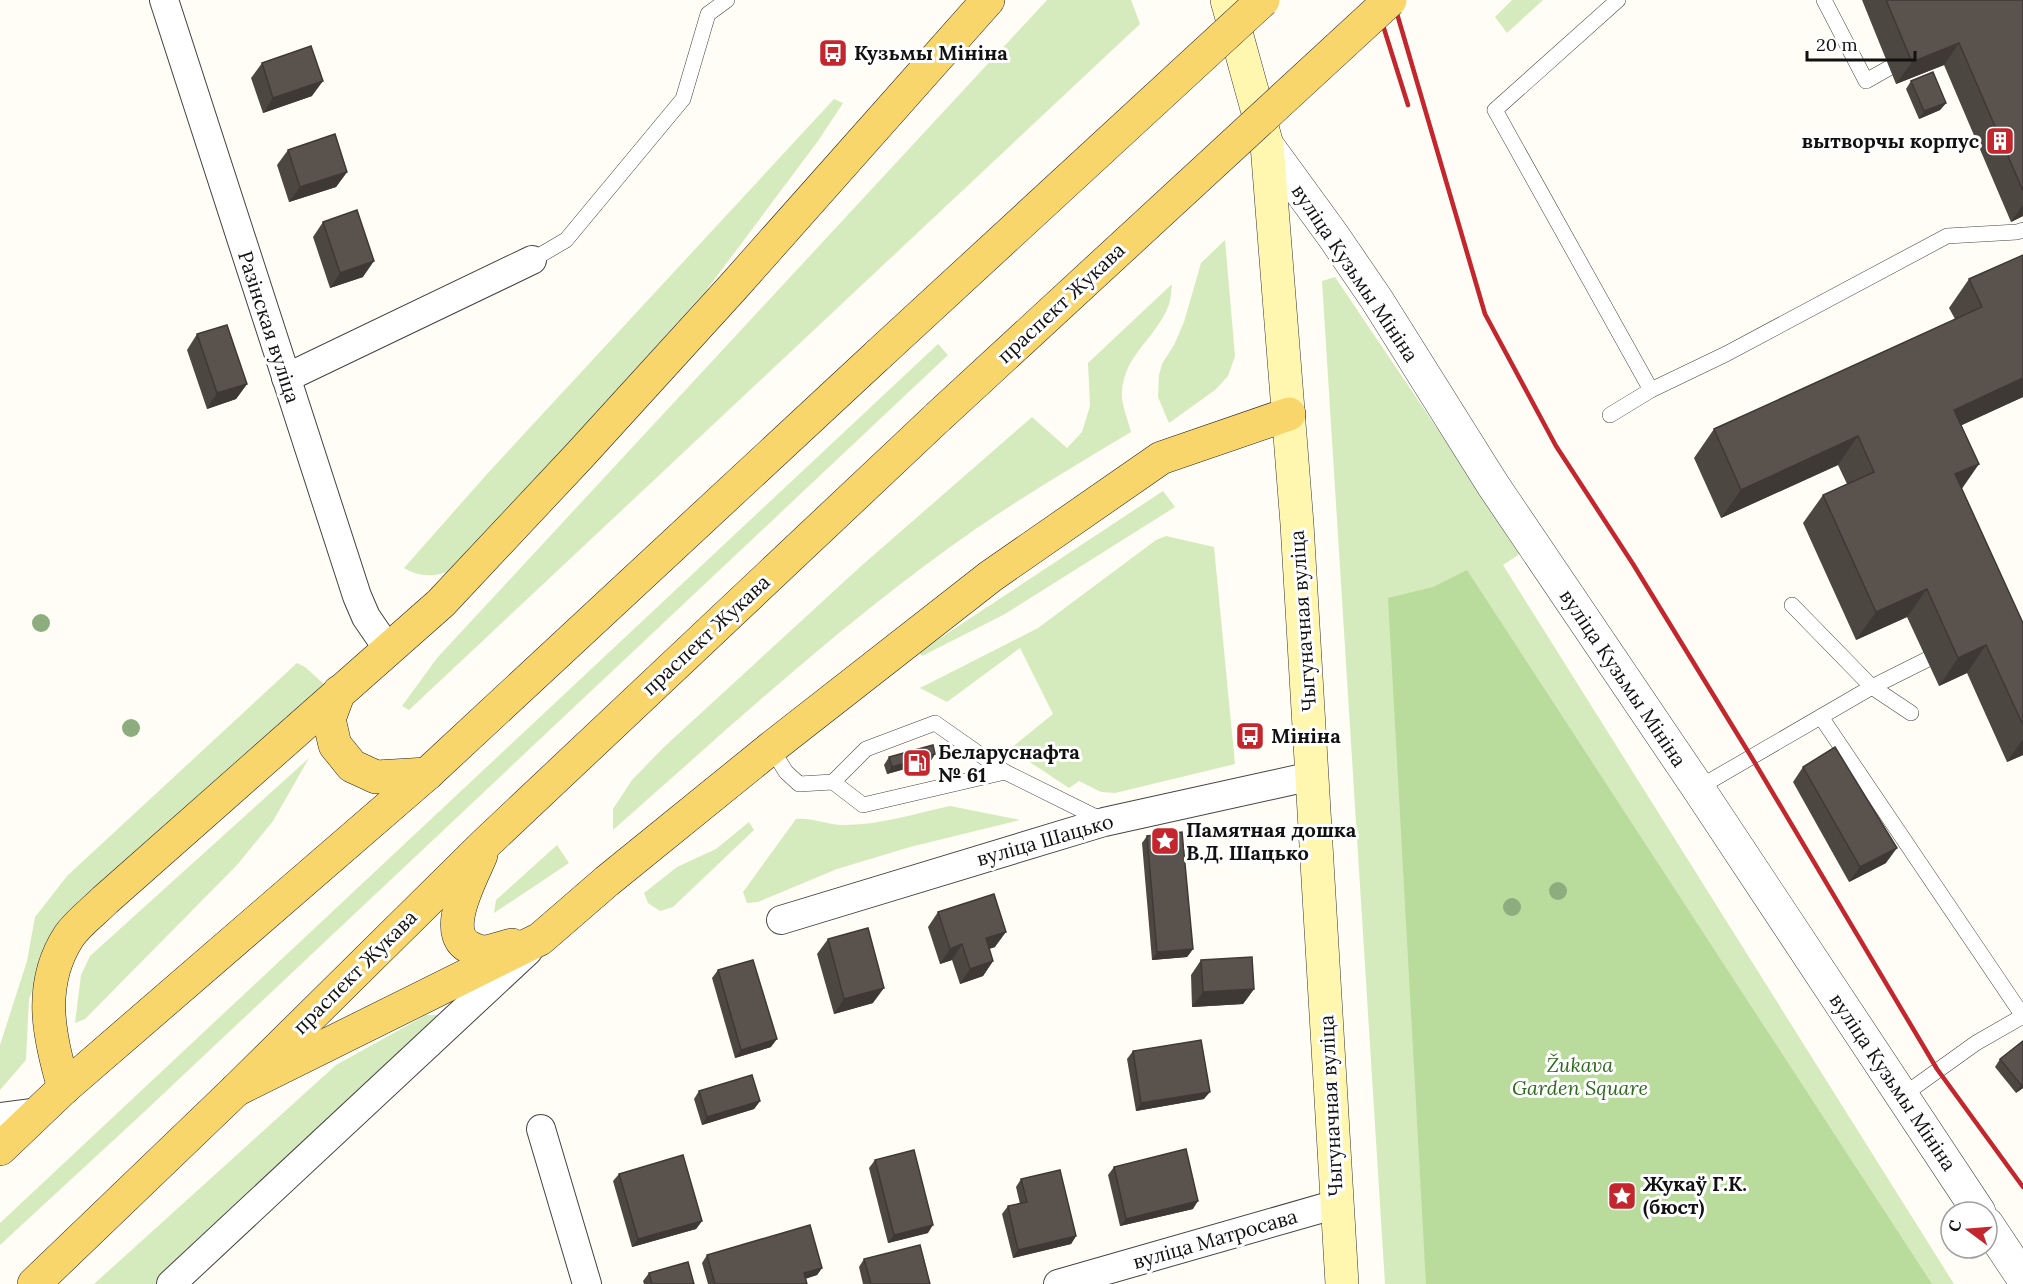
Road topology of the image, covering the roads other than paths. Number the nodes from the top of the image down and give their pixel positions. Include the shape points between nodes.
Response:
1 (164, 0) edge
2 (727, 0) edge
3 (988, 0) edge
4 (1227, 0) edge
5 (1263, 0) edge
6 (1390, 0) edge
7 (1618, 0) edge
8 (1824, 0) edge
9 (1889, 68) dead end
10 (1267, 145) junction
11 (2023, 230) edge
12 (532, 260) joint
13 (286, 378) junction
14 (1651, 390) junction
15 (1289, 414) junction
16 (1610, 415) dead end
17 (1792, 605) dead end
18 (388, 649) junction
19 (1926, 660) dead end
20 (1872, 687) junction
21 (339, 692) junction
22 (1911, 713) dead end
23 (1821, 717) junction
24 (771, 748) junction
25 (1005, 772) junction
26 (428, 774) junction
27 (1312, 776) junction
28 (833, 782) junction
29 (1698, 788) junction
30 (1104, 822) junction
31 (484, 845) junction
32 (781, 920) dead end
33 (540, 939) junction
34 (2023, 1016) edge
35 (63, 1088) junction
36 (236, 1090) junction
37 (1902, 1096) junction
38 (40, 1112) junction
39 (0, 1117) edge
40 (541, 1129) dead end
41 (0, 1149) edge
42 (1971, 1200) edge
43 (1337, 1204) junction
44 (1999, 1242) edge
45 (2023, 1278) edge
46 (34, 1284) edge
47 (171, 1284) edge
48 (587, 1284) edge
49 (1058, 1284) edge
50 (1342, 1284) edge

1 - 13 street, Разінская вуліца
2 - 12 lane via 708,14 683,99 566,240
3 - 18 main road via 587,447 441,603
4 - 10 main road, Чыгуначная вуліца
5 - 26 main road, bridge
6 - 31 main road, праспект Жукава, bridge via 938,417
7 - 14 lane via 1495,110
8 - 9 lane via 1866,81
10 - 15 main road, Чыгуначная вуліца
10 - 29 street, вуліца Кузьмы Мініна via 1377,300 1492,484
11 - 14 lane via 1947,236
12 - 13 street
13 - 18 street, Разінская вуліца via 357,596
14 - 16 lane
15 - 24 main road via 1161,458 991,576
15 - 27 main road, Чыгуначная вуліца
17 - 20 lane
18 - 21 main road
19 - 20 lane
20 - 22 lane
20 - 23 lane
21 - 26 main road via 329,719 335,745 351,766 376,777
21 - 35 main road via 69,936 57,961 47,1011 51,1046
23 - 29 lane
23 - 34 lane
24 - 28 lane via 786,772 800,784
24 - 33 main road
25 - 28 lane via 863,804
25 - 28 lane via 935,723 866,749
25 - 30 lane
26 - 35 main road
27 - 30 street, вуліца Шацько
27 - 43 main road, Чыгуначная вуліца
29 - 37 street, вуліца Кузьмы Мініна
30 - 32 street, вуліца Шацько
31 - 33 main road via 458,914 460,940 483,952
31 - 36 main road, праспект Жукава
33 - 36 main road
33 - 47 street
34 - 37 lane via 1976,1043
35 - 38 main road
36 - 46 main road, праспект Жукава
37 - 42 street, вуліца Кузьмы Мініна
38 - 39 street
38 - 41 main road
40 - 48 street
43 - 49 street, вуліца Матросава
43 - 50 main road, Чыгуначная вуліца
44 - 45 street

